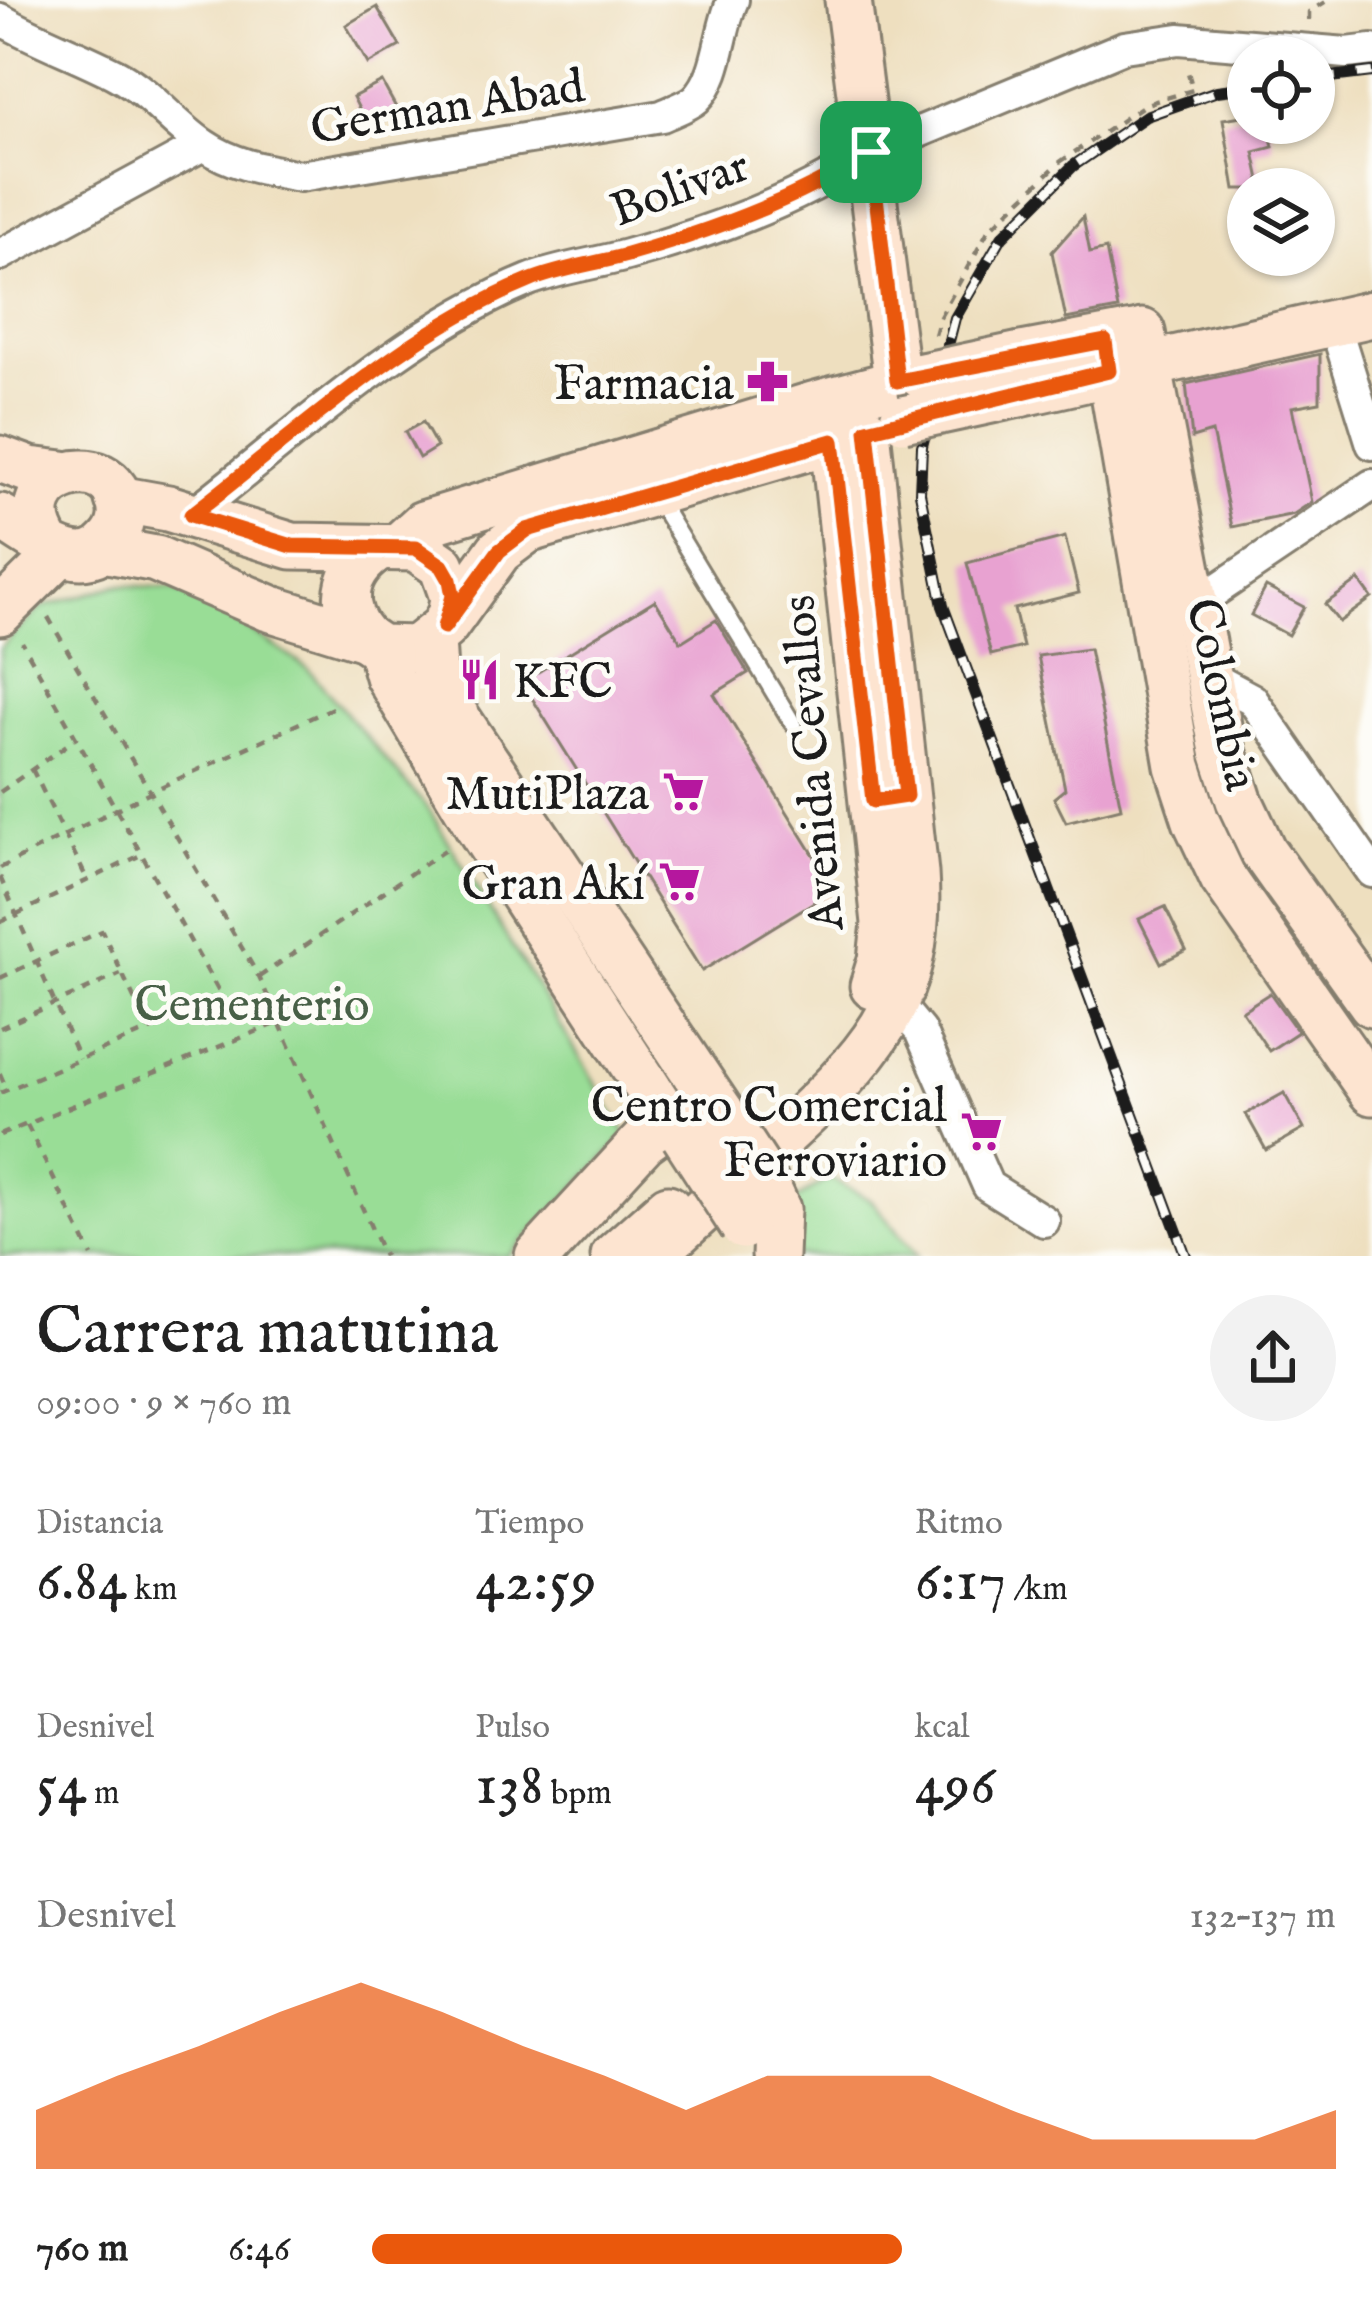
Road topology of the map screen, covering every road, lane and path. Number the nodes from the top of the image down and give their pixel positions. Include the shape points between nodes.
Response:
1 (734, 0) edge
2 (848, 0) edge
3 (0, 19) edge
4 (1372, 50) edge
5 (1192, 90) dead end
6 (203, 145) junction
7 (871, 152) junction
8 (0, 255) edge
9 (1372, 290) edge
10 (1353, 318) edge
11 (1126, 351) junction
12 (893, 398) junction
13 (1372, 444) edge
14 (0, 458) edge
15 (63, 474) junction
16 (1372, 485) edge
17 (652, 491) junction
18 (118, 499) junction
19 (191, 515) junction
20 (0, 517) edge
21 (389, 547) junction
22 (70, 549) junction
23 (1197, 603) junction
24 (19, 617) edge
25 (438, 634) junction
26 (373, 643) junction
27 (1209, 676) junction
28 (339, 705) dead end
29 (793, 724) dead end
30 (76, 738) junction
31 (32, 770) junction
32 (152, 791) junction
33 (0, 792) edge
34 (890, 799) junction
35 (117, 811) junction
36 (66, 836) junction
37 (514, 843) junction
38 (451, 846) dead end
39 (142, 855) junction
40 (0, 868) edge
41 (1372, 872) edge
42 (0, 877) edge
43 (88, 880) junction
44 (16, 915) junction
45 (0, 922) edge
46 (36, 961) junction
47 (122, 974) junction
48 (259, 977) junction
49 (0, 978) edge
50 (896, 1002) junction
51 (55, 1004) junction
52 (1372, 1004) edge
53 (278, 1023) junction
54 (0, 1028) edge
55 (149, 1030) junction
56 (79, 1059) junction
57 (0, 1074) edge
58 (4, 1091) edge
59 (1372, 1092) edge
60 (696, 1116) junction
61 (27, 1124) junction
62 (0, 1136) edge
63 (1044, 1221) dead end
64 (759, 1237) edge
65 (92, 1256) edge
66 (384, 1256) edge
67 (538, 1256) edge
68 (614, 1256) edge
69 (652, 1256) edge

1 - 6 street, German Abad via 697,98 662,116 300,176 249,168
2 - 7 main road, Avenida Cevallos
3 - 6 street, German Abad via 119,76
4 - 7 street, Bolivar via 1179,39 1124,47
5 - 12 path via 1146,104 1060,162 988,231
6 - 8 street
7 - 12 main road, Avenida Cevallos
7 - 19 street, Bolivar via 720,226 531,280 451,321 316,412
9 - 11 main road
10 - 11 main road
10 - 13 street
11 - 12 main road, bridge
11 - 23 main road, Colombia
11 - 59 main road, Colombia via 1178,766 1196,821 1223,878
12 - 17 main road
12 - 21 main road via 423,524
12 - 34 main road, Avenida Cevallos via 870,614
14 - 15 main road
15 - 18 main road via 99,477
15 - 22 main road via 36,505 35,520
16 - 23 street
17 - 25 main road via 513,538
17 - 29 lane
18 - 19 main road
18 - 22 main road via 119,527
19 - 21 main road via 292,546
20 - 22 main road
21 - 25 main road via 430,555 442,566 453,596
21 - 26 main road via 348,583 348,613
22 - 24 main road
22 - 26 main road via 156,560
23 - 27 main road, Colombia
24 - 30 path
24 - 32 path
25 - 26 main road via 416,649
25 - 37 main road via 434,672
26 - 37 main road via 388,676
27 - 41 street via 1252,699
27 - 52 main road, Colombia via 1223,751 1263,851
28 - 32 path
30 - 31 path
30 - 35 path
31 - 33 path
31 - 36 path
32 - 35 path
32 - 48 path
34 - 50 main road, Avenida Cevallos via 918,921
34 - 68 main road, Avenida Cevallos via 885,923 874,980 851,1033 775,1113
35 - 36 path
35 - 39 path
36 - 40 path
36 - 43 path
37 - 60 main road
38 - 48 path
39 - 43 path
39 - 55 path via 223,999
42 - 44 path
43 - 44 path
44 - 45 path
44 - 46 path
46 - 47 path via 102,931
46 - 49 path
46 - 51 path
47 - 51 path
47 - 55 path
48 - 53 path
50 - 63 street via 920,1030 988,1186
50 - 69 main road, Avenida Cevallos via 836,1088
51 - 54 path
51 - 56 path
53 - 61 path
53 - 66 path
55 - 56 path
56 - 58 path
57 - 58 path
60 - 64 main road, bridge via 762,1175
60 - 67 main road via 644,1141
61 - 62 path
61 - 65 path

